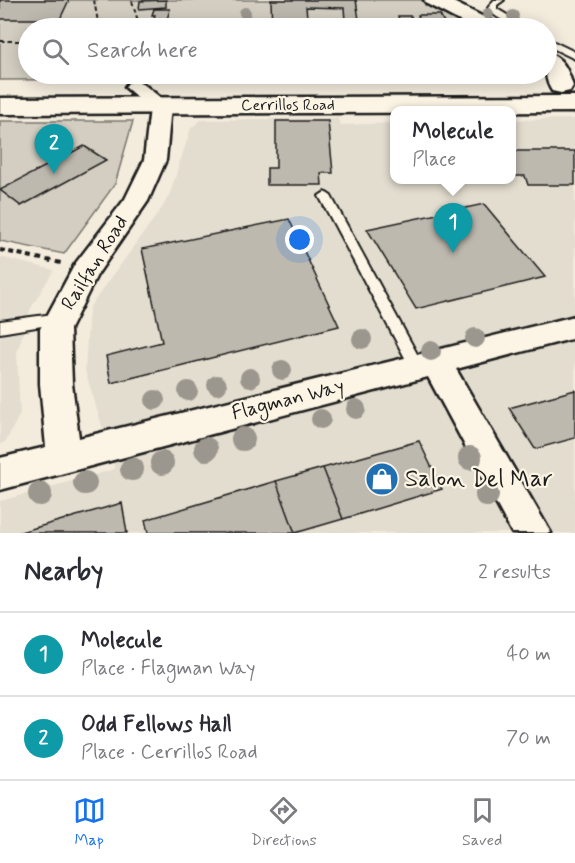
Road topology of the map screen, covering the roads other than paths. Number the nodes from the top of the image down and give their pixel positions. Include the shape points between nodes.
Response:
1 (434, 0) edge
2 (500, 0) edge
3 (469, 18) edge
4 (507, 18) edge
5 (557, 47) edge
6 (575, 56) edge
7 (557, 71) edge
8 (0, 87) edge
9 (135, 87) junction
10 (570, 91) edge
11 (0, 106) edge
12 (161, 106) junction
13 (325, 196) dead end
14 (61, 318) junction
15 (0, 327) edge
16 (575, 327) edge
17 (427, 365) junction
18 (64, 457) junction
19 (0, 474) edge
20 (532, 533) edge

1 - 3 main road
2 - 4 lane via 492,8
5 - 6 lane
7 - 10 main road
8 - 9 main road, Cerrillos Road
9 - 10 main road, Cerrillos Road
9 - 12 street
10 - 12 main road, Cerrillos Road
11 - 12 main road, Cerrillos Road
12 - 14 street, Railfan Road via 155,160 136,201 85,272
13 - 17 lane
14 - 15 lane
14 - 18 street, Railfan Road via 55,340
16 - 17 street, Flagman Way
17 - 18 street, Flagman Way
17 - 20 street
18 - 19 street, Flagman Way

